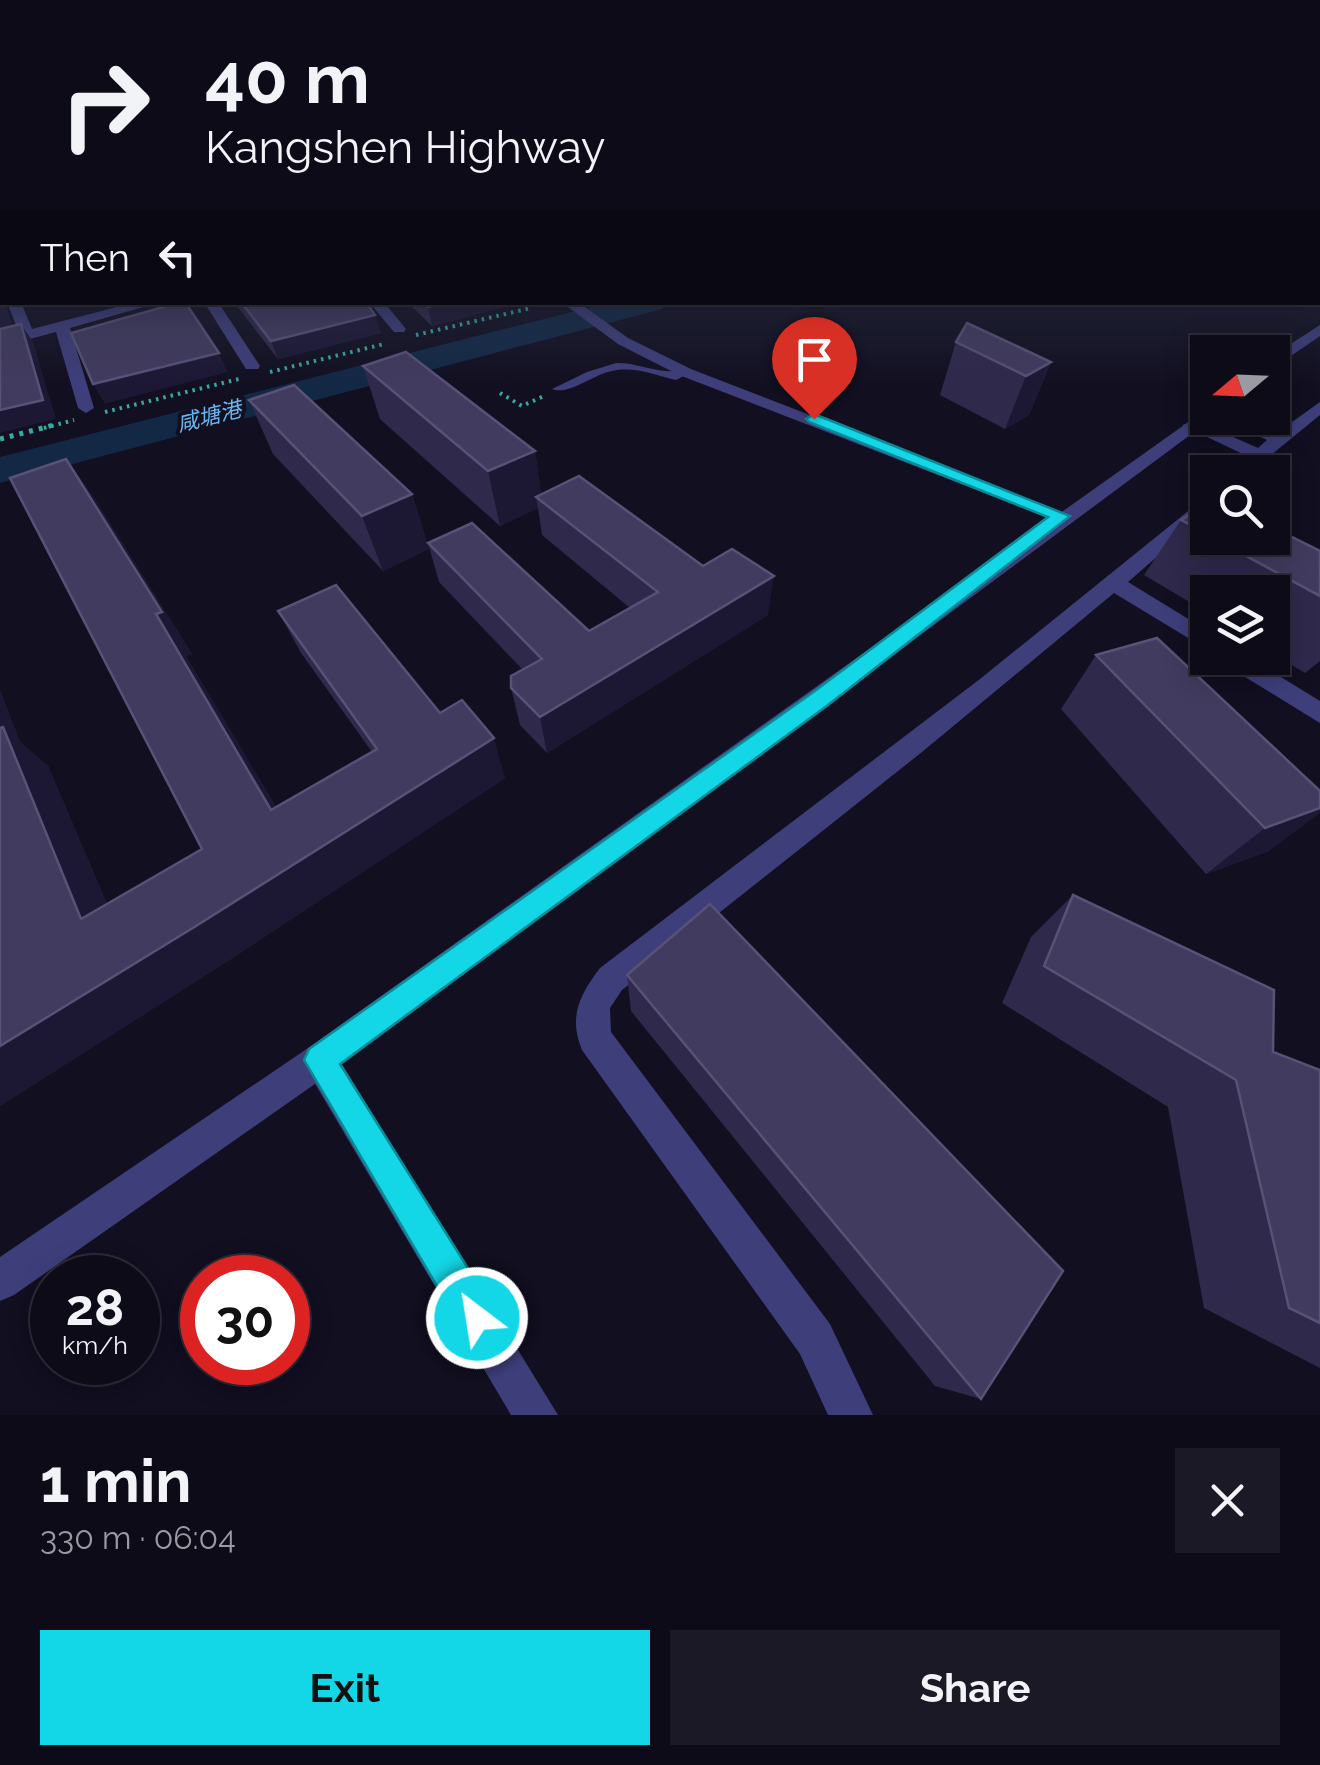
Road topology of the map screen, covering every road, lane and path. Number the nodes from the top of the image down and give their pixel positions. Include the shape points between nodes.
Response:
1 (15, 305) edge
2 (140, 305) edge
3 (214, 305) edge
4 (379, 305) edge
5 (572, 305) edge
6 (61, 324) junction
7 (1320, 328) edge
8 (399, 329) dead end
9 (26, 334) junction
10 (0, 342) edge
11 (1290, 350) edge
12 (252, 366) dead end
13 (684, 372) junction
14 (558, 389) joint
15 (500, 394) dead end
16 (1320, 407) edge
17 (86, 408) dead end
18 (1190, 425) edge
19 (1226, 435) edge
20 (1267, 435) edge
21 (1279, 440) junction
22 (1259, 455) joint
23 (1062, 516) junction
24 (1190, 516) edge
25 (1114, 584) junction
26 (1190, 631) edge
27 (1259, 675) edge
28 (1320, 713) edge
29 (320, 1060) junction
30 (0, 1282) edge
31 (536, 1415) edge
32 (851, 1415) edge

1 - 9 street
2 - 6 street
3 - 12 street
4 - 8 street
5 - 13 street
6 - 9 street
6 - 17 street
7 - 11 street
9 - 10 street
13 - 14 lane via 676,377 634,364 608,366
13 - 23 street
14 - 15 path via 522,406
16 - 21 street
18 - 23 street
19 - 22 street
20 - 21 street
21 - 22 street
23 - 29 street
24 - 25 street
25 - 26 street
25 - 32 street via 611,979 593,1003 594,1038 815,1339
27 - 28 street
29 - 30 street
29 - 31 street

